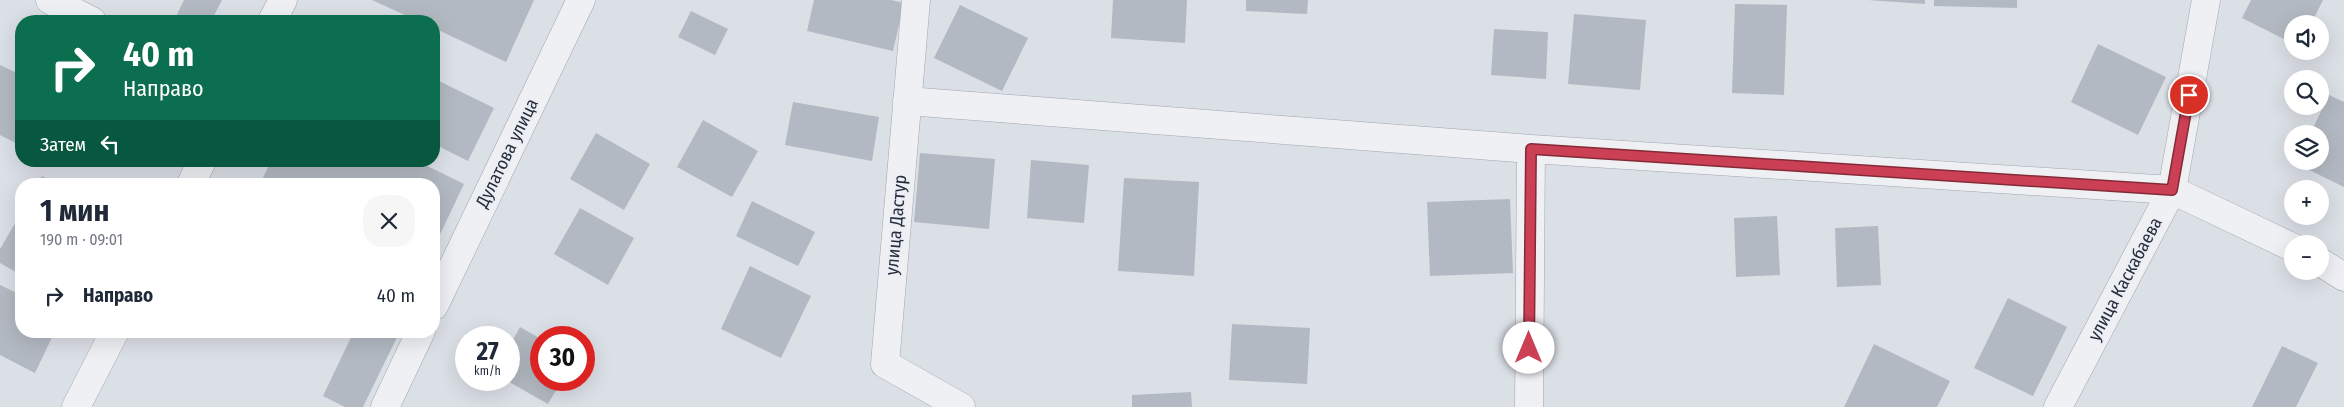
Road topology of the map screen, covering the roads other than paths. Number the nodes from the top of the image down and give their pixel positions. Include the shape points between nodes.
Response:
1 (50, 0) edge
2 (282, 0) edge
3 (581, 0) edge
4 (916, 0) edge
5 (2206, 0) edge
6 (80, 15) edge
7 (275, 15) edge
8 (907, 101) junction
9 (1531, 149) junction
10 (2172, 190) junction
11 (2284, 243) edge
12 (2329, 268) edge
13 (2344, 277) edge
14 (440, 294) edge
15 (111, 338) edge
16 (419, 338) edge
17 (76, 407) edge
18 (385, 407) edge
19 (961, 407) edge
20 (1529, 407) edge
21 (2058, 407) edge

1 - 6 street
2 - 7 street
3 - 14 street, Дулатова улица
4 - 8 street, улица Дастур
5 - 10 street, улица Каскабаева
8 - 9 street
8 - 19 street, улица Дастур via 885,364
9 - 10 street
9 - 20 street
10 - 11 street
10 - 21 street, улица Каскабаева
12 - 13 street
15 - 17 street
16 - 18 street

